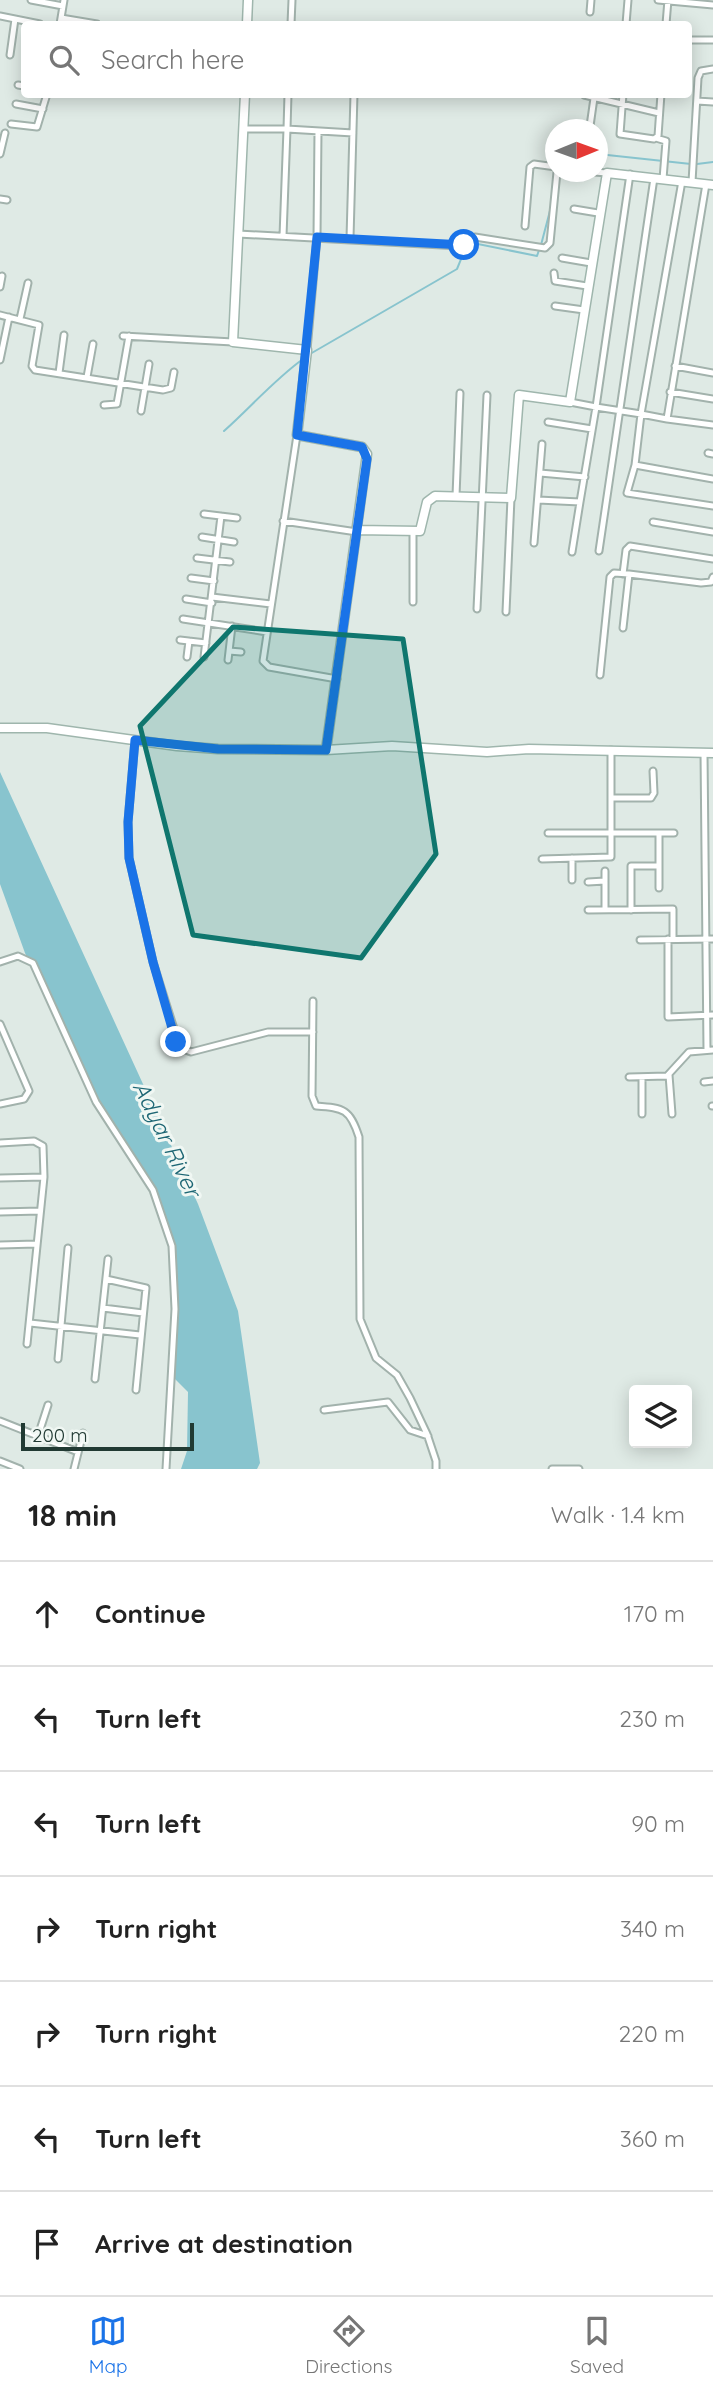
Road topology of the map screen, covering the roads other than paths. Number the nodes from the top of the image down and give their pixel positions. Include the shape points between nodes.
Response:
1 (31, 0) edge
2 (248, 0) edge
3 (292, 0) edge
4 (591, 0) edge
5 (628, 0) edge
6 (658, 0) edge
7 (667, 0) edge
8 (64, 3) edge
9 (713, 5) edge
10 (590, 12) dead end
11 (0, 16) edge
12 (15, 19) junction
13 (24, 21) edge
14 (60, 21) edge
15 (81, 21) edge
16 (247, 21) edge
17 (291, 21) edge
18 (626, 21) edge
19 (666, 21) edge
20 (692, 40) edge
21 (713, 40) edge
22 (10, 55) dead end
23 (713, 69) edge
24 (46, 98) edge
25 (245, 98) edge
26 (288, 98) edge
27 (354, 98) edge
28 (594, 98) joint
29 (623, 98) edge
30 (661, 98) edge
31 (697, 101) junction
32 (713, 102) edge
33 (16, 104) dead end
34 (622, 105) junction
35 (43, 109) junction
36 (659, 113) junction
37 (591, 119) edge
38 (12, 124) dead end
39 (244, 129) junction
40 (287, 129) junction
41 (318, 131) junction
42 (5, 133) dead end
43 (353, 133) junction
44 (656, 138) junction
45 (0, 154) edge
46 (545, 166) edge
47 (608, 173) edge
48 (630, 174) junction
49 (659, 178) junction
50 (682, 181) junction
51 (555, 182) edge
52 (605, 182) edge
53 (692, 182) junction
54 (709, 185) edge
55 (573, 209) dead end
56 (598, 213) junction
57 (525, 226) dead end
58 (239, 234) junction
59 (283, 236) junction
60 (317, 237) junction
61 (350, 238) junction
62 (562, 258) dead end
63 (591, 263) junction
64 (554, 273) dead end
65 (2, 276) dead end
66 (28, 283) dead end
67 (587, 286) junction
68 (0, 287) edge
69 (555, 306) dead end
70 (584, 310) junction
71 (0, 315) edge
72 (9, 317) junction
73 (20, 319) junction
74 (64, 335) dead end
75 (233, 342) junction
76 (93, 344) dead end
77 (307, 350) junction
78 (0, 360) edge
79 (149, 364) dead end
80 (675, 366) junction
81 (174, 372) dead end
82 (59, 373) junction
83 (713, 373) edge
84 (87, 377) junction
85 (120, 383) junction
86 (145, 387) junction
87 (670, 392) junction
88 (460, 393) dead end
89 (487, 395) dead end
90 (713, 399) edge
91 (570, 402) junction
92 (104, 405) dead end
93 (596, 407) junction
94 (141, 411) dead end
95 (620, 411) junction
96 (641, 414) junction
97 (667, 419) junction
98 (548, 422) dead end
99 (713, 425) edge
100 (592, 429) junction
101 (297, 435) junction
102 (542, 444) dead end
103 (635, 465) junction
104 (540, 473) junction
105 (585, 477) junction
106 (713, 479) edge
107 (456, 496) junction
108 (483, 497) junction
109 (511, 498) junction
110 (538, 500) junction
111 (580, 502) junction
112 (713, 506) edge
113 (204, 514) dead end
114 (221, 516) junction
115 (237, 518) dead end
116 (283, 521) junction
117 (653, 522) dead end
118 (357, 531) junction
119 (713, 532) edge
120 (413, 533) junction
121 (202, 537) dead end
122 (218, 540) junction
123 (234, 542) dead end
124 (534, 543) dead end
125 (599, 551) dead end
126 (572, 552) dead end
127 (197, 558) dead end
128 (713, 559) edge
129 (216, 560) junction
130 (230, 562) dead end
131 (626, 574) junction
132 (713, 577) edge
133 (191, 578) dead end
134 (214, 581) junction
135 (186, 598) dead end
136 (212, 600) junction
137 (413, 602) dead end
138 (271, 604) junction
139 (477, 609) dead end
140 (506, 612) dead end
141 (183, 619) dead end
142 (209, 623) junction
143 (232, 626) junction
144 (623, 628) dead end
145 (267, 632) junction
146 (180, 640) dead end
147 (189, 641) junction
148 (206, 643) junction
149 (229, 651) junction
150 (241, 652) dead end
151 (187, 657) dead end
152 (204, 657) dead end
153 (228, 660) dead end
154 (600, 675) dead end
155 (337, 679) junction
156 (0, 728) edge
157 (135, 740) junction
158 (326, 750) junction
159 (611, 750) junction
160 (709, 752) edge
161 (653, 771) dead end
162 (611, 798) junction
163 (659, 832) junction
164 (674, 832) dead end
165 (548, 833) dead end
166 (611, 833) junction
167 (713, 850) edge
168 (705, 851) junction
169 (572, 858) junction
170 (542, 859) dead end
171 (659, 866) junction
172 (606, 871) dead end
173 (572, 880) dead end
174 (606, 881) junction
175 (587, 882) dead end
176 (659, 888) dead end
177 (709, 902) edge
178 (631, 909) junction
179 (588, 910) dead end
180 (606, 910) junction
181 (671, 939) junction
182 (709, 939) edge
183 (640, 940) dead end
184 (0, 962) edge
185 (710, 976) edge
186 (313, 1001) dead end
187 (710, 1015) edge
188 (0, 1024) edge
189 (313, 1032) junction
190 (4, 1040) edge
191 (710, 1050) edge
192 (669, 1075) junction
193 (629, 1077) dead end
194 (642, 1077) junction
195 (704, 1082) dead end
196 (713, 1082) edge
197 (0, 1104) edge
198 (642, 1114) dead end
199 (672, 1114) dead end
200 (0, 1143) edge
201 (44, 1177) junction
202 (0, 1178) edge
203 (40, 1211) junction
204 (0, 1212) edge
205 (36, 1244) junction
206 (0, 1245) edge
207 (68, 1248) dead end
208 (108, 1259) dead end
209 (106, 1279) junction
210 (103, 1308) junction
211 (143, 1313) junction
212 (30, 1324) junction
213 (62, 1327) junction
214 (100, 1331) junction
215 (140, 1335) junction
216 (27, 1344) dead end
217 (58, 1359) dead end
218 (95, 1379) dead end
219 (136, 1390) dead end
220 (48, 1405) dead end
221 (324, 1410) dead end
222 (0, 1421) edge
223 (83, 1433) dead end
224 (38, 1436) junction
225 (428, 1436) junction
226 (78, 1452) junction
227 (0, 1461) edge
228 (20, 1469) edge
229 (75, 1469) edge
230 (166, 1469) edge
231 (436, 1469) edge
232 (552, 1469) edge
233 (579, 1469) edge

1 - 8 street
2 - 16 street
3 - 17 street
4 - 10 street
5 - 18 street
6 - 7 street
7 - 9 street
7 - 19 street
8 - 14 street
11 - 12 street
12 - 13 street
12 - 22 street
14 - 15 street
20 - 21 street
23 - 31 street via 698,74
24 - 35 street
25 - 39 street
26 - 40 street
27 - 43 street
28 - 34 street
28 - 37 street
29 - 34 street
30 - 36 street
31 - 32 street
31 - 53 street
33 - 35 street
34 - 36 street
34 - 44 street via 620,134
35 - 38 street via 37,127
36 - 44 street
39 - 40 street
39 - 58 street
40 - 41 street
40 - 59 street
41 - 43 street
41 - 60 street
42 - 45 street
43 - 61 street
44 - 49 street via 666,141
46 - 57 street via 530,167
47 - 48 street
48 - 49 street
48 - 93 street
49 - 50 street
49 - 95 street
50 - 53 street
50 - 96 street
51 - 61 street via 550,243 545,248 475,237 460,246
52 - 56 street
53 - 54 street
54 - 80 street
55 - 56 street
56 - 63 street
58 - 59 street
58 - 75 street
59 - 60 street
60 - 61 street
60 - 77 street
62 - 63 street
63 - 67 street
64 - 67 street via 555,281
65 - 68 street
66 - 73 street
67 - 70 street
69 - 70 street
70 - 91 street
71 - 72 street
72 - 73 street
72 - 78 street
73 - 82 street via 37,322 40,328 33,368
74 - 82 street
75 - 77 street
75 - 85 street via 126,336
76 - 84 street
77 - 101 street
79 - 86 street
80 - 83 street
80 - 87 street
81 - 86 street via 171,388
82 - 84 street
84 - 85 street
85 - 86 street
85 - 92 street via 116,405
86 - 94 street
87 - 90 street
87 - 97 street
88 - 107 street
89 - 108 street
91 - 93 street
91 - 109 street via 519,395
93 - 95 street
93 - 100 street
95 - 96 street
95 - 125 street
96 - 97 street
96 - 103 street
97 - 99 street
98 - 100 street
100 - 105 street
101 - 116 street
101 - 118 street via 365,450
102 - 104 street
103 - 106 street
103 - 112 street via 627,493
104 - 105 street
104 - 110 street
105 - 111 street
107 - 108 street
107 - 120 street via 429,499 422,528
108 - 109 street
108 - 139 street
109 - 140 street
110 - 111 street
110 - 124 street
111 - 126 street
113 - 114 street
114 - 115 street
114 - 122 street
116 - 118 street
116 - 138 street
117 - 119 street
118 - 120 street
118 - 155 street
120 - 137 street
121 - 122 street
122 - 123 street
122 - 129 street
127 - 129 street
128 - 131 street via 630,546
129 - 130 street
129 - 134 street
131 - 132 street via 701,583 711,582
131 - 144 street
131 - 154 street via 610,577
133 - 134 street
134 - 136 street
135 - 136 street
136 - 138 street
136 - 142 street
138 - 145 street
141 - 142 street
142 - 143 street
142 - 148 street
143 - 145 street
143 - 149 street
145 - 155 street via 265,665
146 - 147 street
147 - 148 street
147 - 151 street
148 - 152 street
149 - 150 street
149 - 153 street
155 - 158 street
156 - 157 street via 47,728
157 - 158 street via 218,749
157 - 189 street via 129,858 153,962 180,1048 191,1052 268,1032
158 - 159 street via 392,746 487,752
159 - 160 street
159 - 162 street
160 - 168 street
161 - 162 street via 650,798
162 - 166 street
163 - 164 street
163 - 166 street
163 - 171 street
165 - 166 street
166 - 169 street via 611,858
167 - 168 street
168 - 177 street
169 - 170 street
169 - 173 street
171 - 176 street
171 - 178 street via 631,866
172 - 174 street
174 - 175 street
174 - 180 street
177 - 182 street
178 - 180 street
178 - 181 street via 673,909
179 - 180 street
181 - 182 street
181 - 183 street
181 - 187 street via 668,1017
182 - 185 street
184 - 230 street via 18,956 33,963 96,1102 146,1175 163,1213 176,1287
185 - 187 street
186 - 189 street
187 - 191 street
188 - 190 street
189 - 225 street via 312,1096 316,1105 340,1107 353,1119 359,1137 360,1319 376,1358 397,1375
190 - 197 street via 29,1091 24,1099
191 - 192 street via 687,1053
192 - 194 street
192 - 199 street
193 - 194 street
194 - 198 street
195 - 196 street
200 - 201 street via 41,1143
201 - 202 street
201 - 203 street
203 - 204 street
203 - 205 street
205 - 206 street
205 - 212 street
207 - 213 street
208 - 209 street
209 - 210 street
209 - 211 street via 146,1289
210 - 211 street
210 - 214 street
211 - 215 street
212 - 213 street
212 - 216 street
213 - 214 street
213 - 217 street
214 - 215 street
214 - 218 street
215 - 219 street
220 - 224 street
221 - 225 street via 388,1402 410,1430
222 - 224 street
223 - 226 street
224 - 226 street
225 - 231 street
226 - 229 street
227 - 228 street
232 - 233 street

